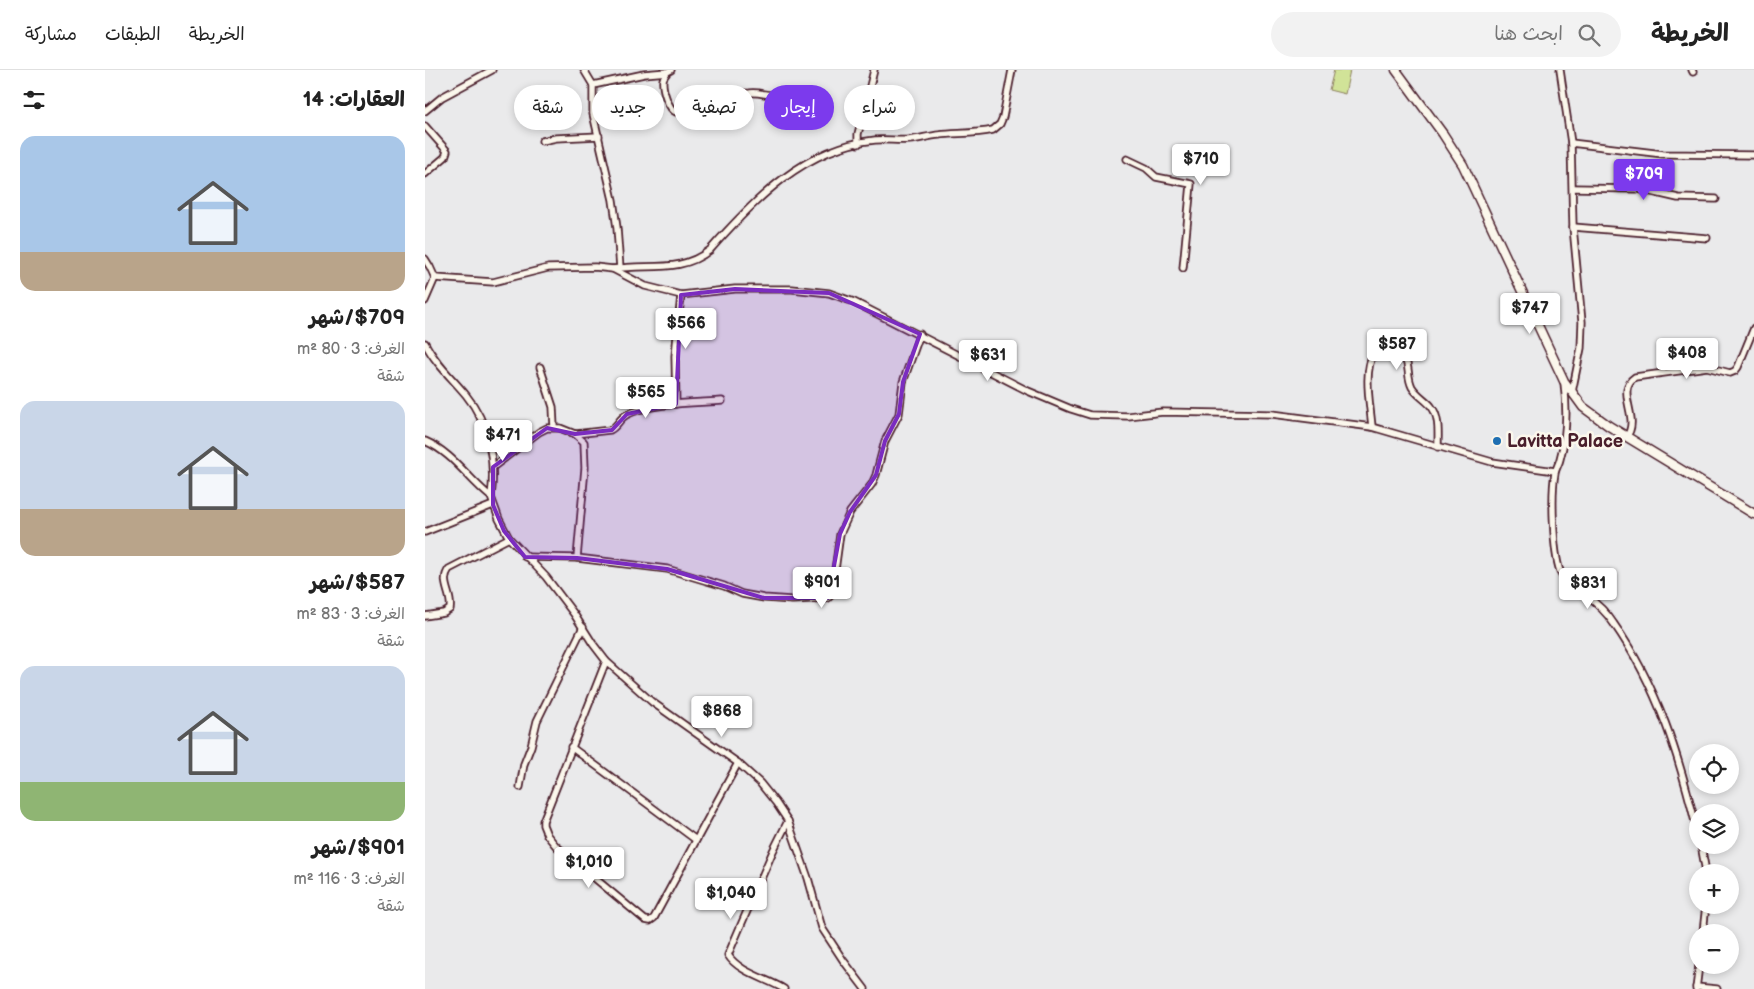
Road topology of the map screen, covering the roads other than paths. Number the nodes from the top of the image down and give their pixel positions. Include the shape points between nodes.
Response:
1 (492, 70) edge
2 (584, 70) edge
3 (874, 70) edge
4 (1012, 70) edge
5 (1396, 70) edge
6 (1560, 70) edge
7 (669, 71) edge
8 (593, 85) joint
9 (764, 94) edge
10 (425, 111) edge
11 (425, 126) edge
12 (597, 130) edge
13 (599, 136) junction
14 (541, 141) dead end
15 (1571, 143) junction
16 (858, 144) junction
17 (1754, 155) edge
18 (1127, 159) dead end
19 (425, 174) edge
20 (1573, 188) junction
21 (1716, 198) dead end
22 (1573, 227) junction
23 (1707, 238) dead end
24 (425, 259) edge
25 (1183, 268) dead end
26 (616, 269) junction
27 (435, 278) junction
28 (681, 295) junction
29 (425, 301) edge
30 (1754, 328) edge
31 (920, 334) junction
32 (425, 343) edge
33 (540, 367) dead end
34 (1564, 381) junction
35 (1572, 392) junction
36 (722, 401) dead end
37 (676, 404) junction
38 (554, 427) junction
39 (1372, 427) junction
40 (575, 434) junction
41 (1626, 437) junction
42 (425, 441) edge
43 (1438, 447) junction
44 (493, 467) junction
45 (1555, 472) junction
46 (491, 498) junction
47 (493, 505) junction
48 (1754, 514) edge
49 (425, 532) edge
50 (509, 538) junction
51 (525, 557) junction
52 (577, 558) junction
53 (425, 616) edge
54 (583, 627) junction
55 (606, 661) junction
56 (571, 747) junction
57 (738, 763) junction
58 (520, 787) dead end
59 (1690, 804) edge
60 (788, 821) junction
61 (696, 840) junction
62 (1698, 974) edge
63 (1696, 988) edge
64 (784, 989) edge
65 (865, 989) edge
66 (1717, 989) edge

1 - 10 street via 442,97
2 - 8 street
3 - 16 street
4 - 16 street via 1003,117 993,130
5 - 34 street via 1463,165
6 - 15 street
7 - 8 street
7 - 9 street via 663,80 666,98 669,108 676,112 727,97
11 - 19 street via 447,152
12 - 13 street
13 - 14 street
13 - 26 street via 617,228
15 - 17 street via 1663,154
15 - 20 street
16 - 26 street via 832,150 801,165 764,194 700,258 681,265
18 - 25 street via 1156,177 1191,184
20 - 21 street via 1639,189 1678,198
20 - 22 street
22 - 23 street
22 - 35 street via 1581,348
24 - 27 street
26 - 27 street via 548,268 493,282
26 - 28 street via 645,286
27 - 29 street
28 - 31 street via 792,289 829,293
28 - 37 street via 675,356
30 - 41 street via 1735,371 1730,373 1707,367 1635,376 1630,380 1627,390 1632,424
31 - 39 street via 1028,391 1090,415 1128,416 1163,412 1272,414
31 - 52 street via 903,382 899,414 885,441 876,475 842,529 828,598 765,598 742,594 667,569
32 - 44 street via 479,413
33 - 38 street via 553,407
34 - 35 street
34 - 45 street via 1565,430
35 - 41 street via 1583,407
36 - 37 street
37 - 40 street via 632,412 609,430
38 - 40 street
38 - 44 street via 539,432
39 - 43 street
39 - 43 street via 1371,358 1374,352 1399,354 1407,363 1413,389 1435,412
40 - 52 street via 584,442 585,468
41 - 48 street
42 - 46 street via 450,458
43 - 45 street via 1492,462
44 - 46 street
45 - 59 street via 1554,527 1561,573 1607,613 1640,663 1671,738
46 - 47 street
47 - 49 street
47 - 50 street
50 - 51 street
50 - 53 street via 449,569 445,579 450,609
51 - 52 street
51 - 54 street via 546,577
54 - 55 street
54 - 58 street via 537,721
55 - 56 street
55 - 57 street via 652,702
56 - 61 street
56 - 61 street via 543,820 544,830 556,846 645,920 654,918
57 - 60 street via 760,783
57 - 61 street
60 - 64 street via 728,955 738,966
60 - 65 street via 822,928
62 - 63 street
63 - 66 street

